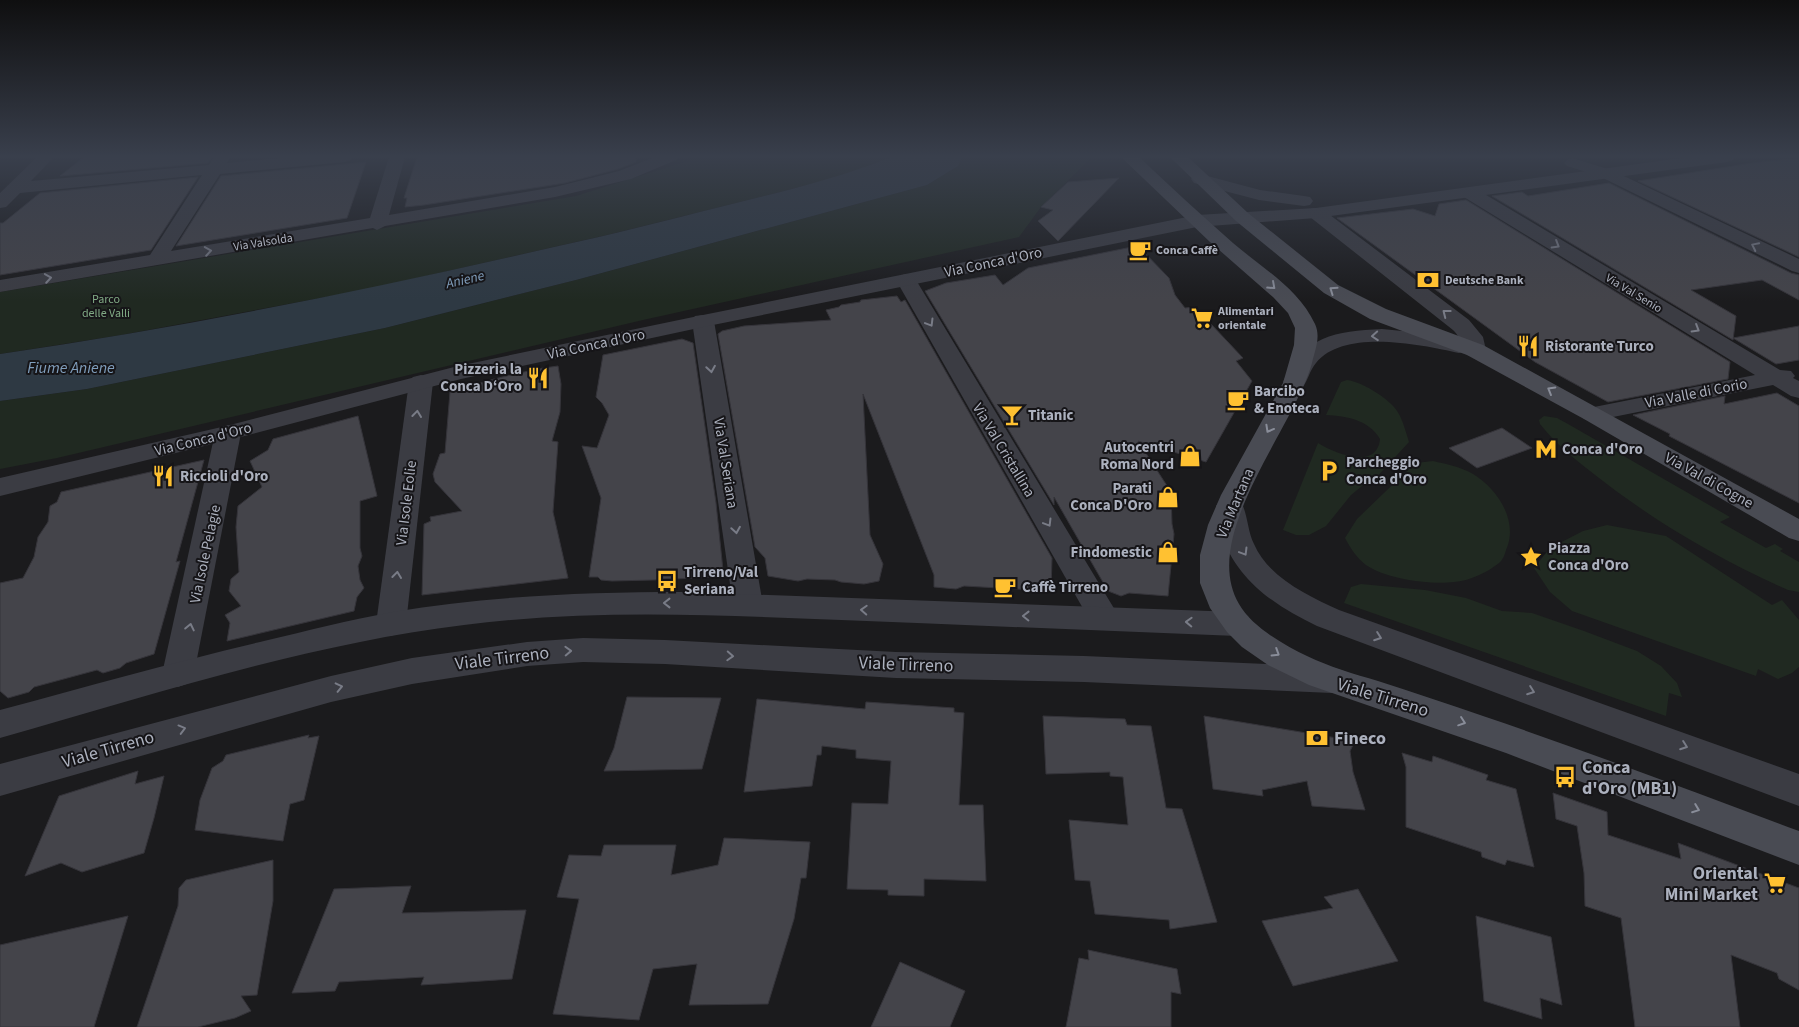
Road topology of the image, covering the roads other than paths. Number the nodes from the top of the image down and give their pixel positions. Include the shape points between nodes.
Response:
1 (191, 205) edge
2 (382, 205) edge
3 (480, 205) edge
4 (1180, 205) edge
5 (1229, 205) edge
6 (1373, 205) edge
7 (1490, 205) edge
8 (1672, 205) edge
9 (1316, 213) junction
10 (1242, 217) junction
11 (1197, 221) junction
12 (377, 224) junction
13 (156, 260) junction
14 (1799, 267) edge
15 (906, 280) junction
16 (0, 286) edge
17 (703, 321) junction
18 (1475, 350) junction
19 (1799, 373) edge
20 (1775, 377) junction
21 (421, 382) junction
22 (1293, 386) junction
23 (1799, 392) edge
24 (1594, 414) junction
25 (228, 433) junction
26 (0, 487) edge
27 (1230, 506) junction
28 (1799, 531) edge
29 (748, 605) junction
30 (1104, 618) junction
31 (391, 624) junction
32 (1238, 624) junction
33 (178, 674) junction
34 (1332, 680) junction
35 (0, 724) edge
36 (0, 780) edge
37 (1799, 790) edge
38 (1799, 848) edge

1 - 13 street
2 - 12 street
3 - 12 street, Via Valsolda
4 - 11 main road
5 - 10 main road
6 - 9 street
7 -> 20 street, Via Val Senio
14 -> 8 street
9 - 10 street
18 -> 9 street via 1472,337 1461,325
10 - 11 street
18 -> 10 main road via 1344,298
11 - 15 street, Via Conca d'Oro
11 -> 22 main road via 1284,296 1303,321 1306,341
13 -> 12 street, Via Valsolda
16 -> 13 street, Via Valsolda
15 - 17 street, Via Conca d'Oro
15 -> 30 street, Via Val Cristallina
17 - 21 street, Via Conca d'Oro
17 -> 29 street, Via Val Seriana
18 -> 22 street via 1409,336 1351,338 1313,353
24 -> 18 main road
19 - 20 street, Via Valle di Corio
20 - 23 street, Via Val Senio
20 - 24 street, Via Valle di Corio
21 - 25 street, Via Conca d'Oro
31 -> 21 street, Via Isole Eolie
22 -> 27 main road, Via Martana
24 - 28 main road, Via Val di Cogne
25 - 26 street, Via Conca d'Oro
33 -> 25 street, Via Isole Pelagie
27 - 32 main road, Via Martana via 1218,543 1214,576 1221,600
27 -> 37 street via 1238,543 1249,560 1271,585 1297,604
30 -> 29 street
29 -> 31 street via 645,602 559,605
32 -> 30 street
31 - 33 street
32 -> 34 main road, Via Martana via 1277,654
33 - 35 street
36 -> 34 street, Viale Tirreno via 331,688 412,671 527,654 584,650 665,652 896,665
34 -> 38 main road, Viale Tirreno via 1518,742

